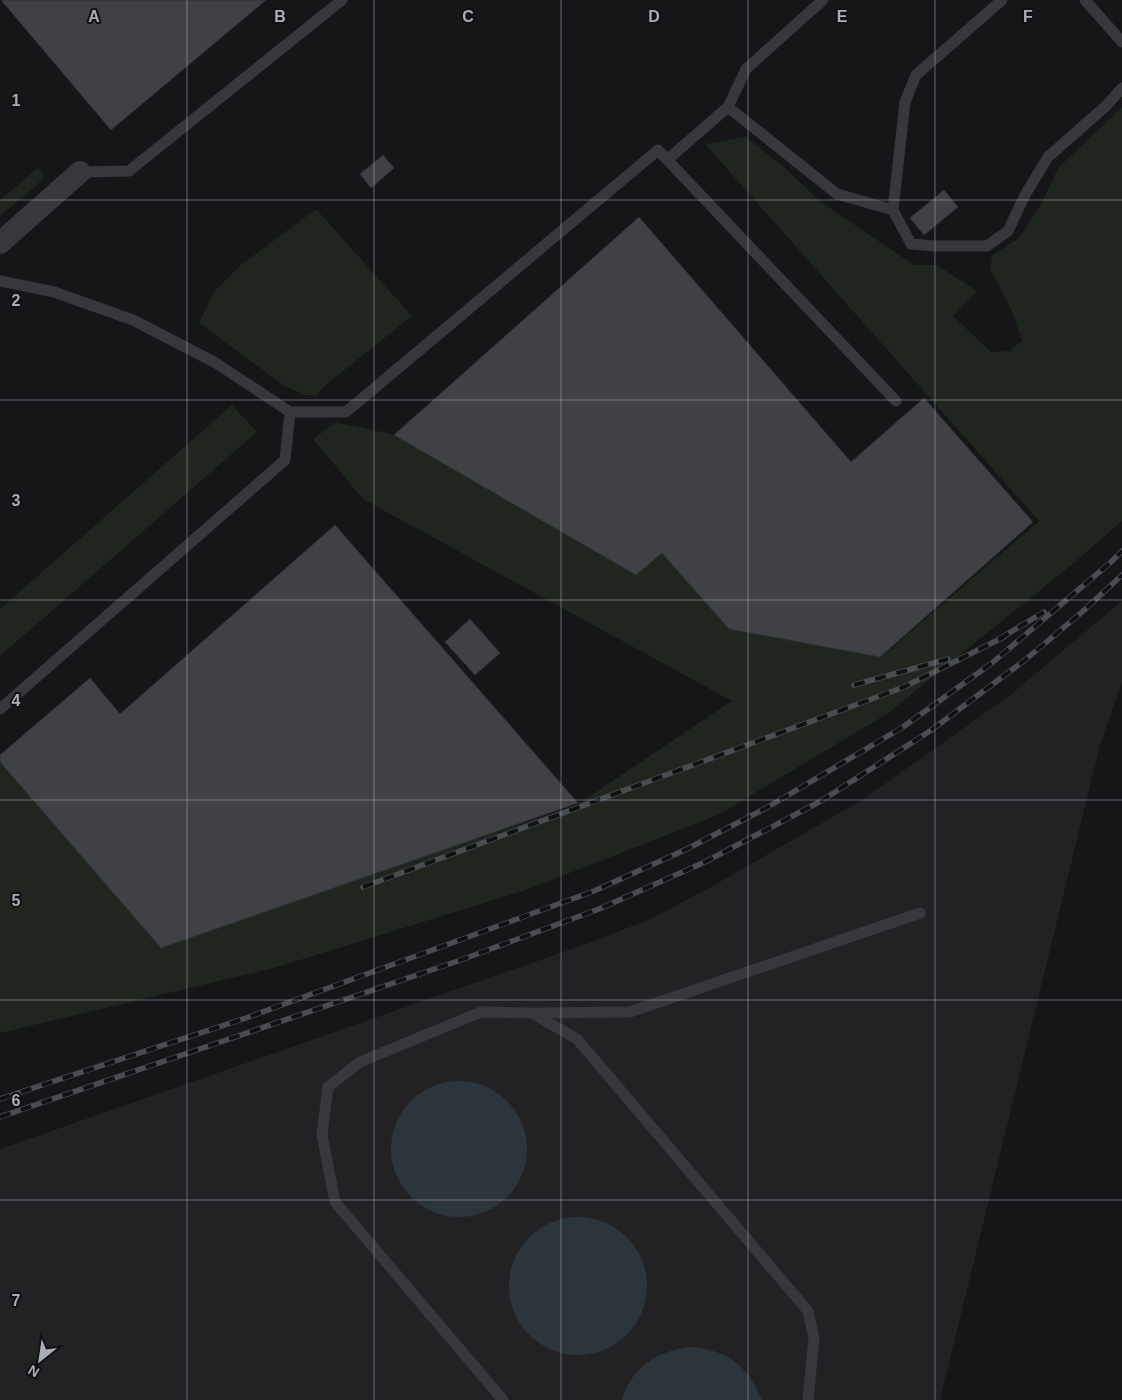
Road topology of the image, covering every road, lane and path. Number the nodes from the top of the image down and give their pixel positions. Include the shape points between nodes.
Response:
1 (342, 0) edge
2 (823, 0) edge
3 (1002, 0) edge
4 (1085, 0) edge
5 (1122, 42) edge
6 (1122, 88) edge
7 (728, 107) junction
8 (667, 160) junction
9 (80, 172) joint
10 (893, 210) junction
11 (0, 243) edge
12 (0, 281) edge
13 (896, 401) dead end
14 (290, 412) junction
15 (0, 709) edge
16 (920, 913) dead end
17 (532, 1013) junction
18 (503, 1400) edge
19 (808, 1400) edge

1 - 9 lane via 129,170
2 - 7 lane via 746,69
3 - 10 lane via 916,75 905,102
4 - 5 lane
6 - 10 lane via 1048,157 1008,231 987,246 911,244
7 - 8 lane
7 - 10 lane via 838,194
8 - 13 lane
8 - 14 lane via 658,150 346,412
9 - 11 street
12 - 14 lane via 54,292 133,320 216,363
14 - 15 lane via 285,460
16 - 17 lane via 630,1012
17 - 18 lane via 481,1012 360,1062 328,1087 322,1134 335,1202
17 - 19 lane via 577,1039 808,1311 814,1339

